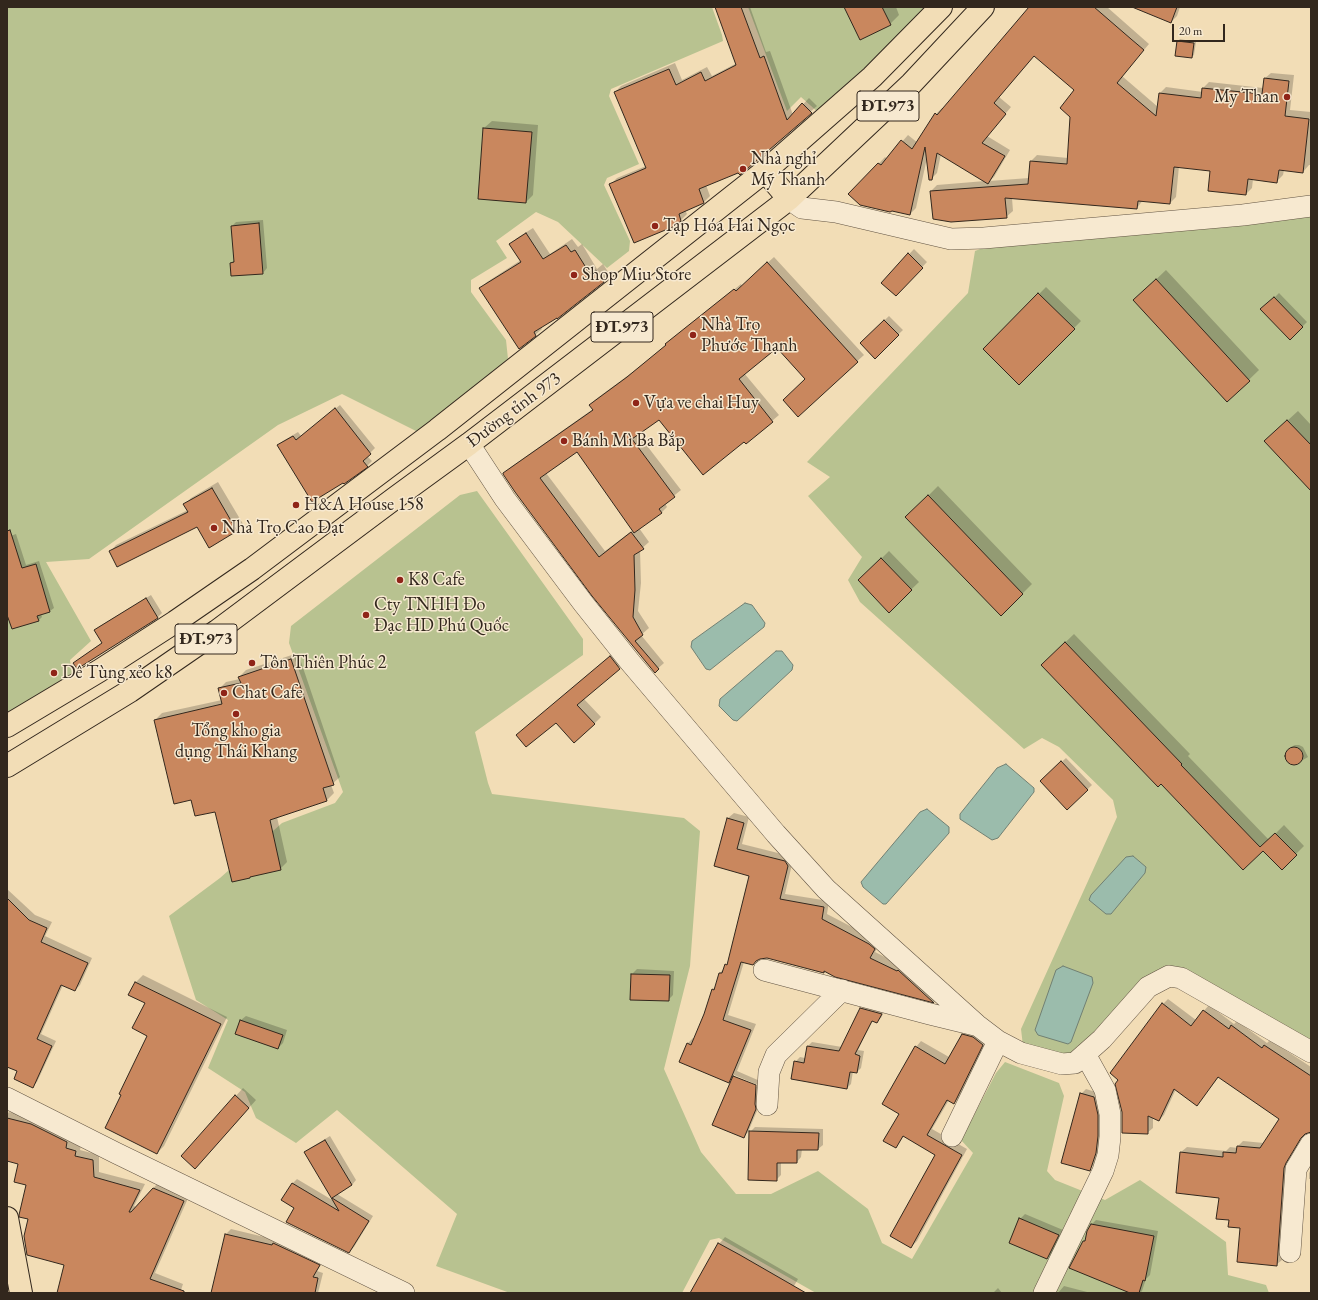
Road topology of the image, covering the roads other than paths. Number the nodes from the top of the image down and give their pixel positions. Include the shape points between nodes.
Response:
1 (941, 7) edge
2 (983, 7) edge
3 (765, 171) junction
4 (789, 199) junction
5 (1311, 206) edge
6 (462, 449) junction
7 (7, 726) edge
8 (14, 762) edge
9 (7, 779) edge
10 (764, 970) dead end
11 (842, 990) junction
12 (977, 1025) junction
13 (998, 1041) junction
14 (1311, 1052) edge
15 (1085, 1054) junction
16 (7, 1098) edge
17 (767, 1105) dead end
18 (952, 1136) dead end
19 (1311, 1144) edge
20 (7, 1218) edge
21 (1290, 1252) dead end
22 (21, 1293) edge
23 (404, 1293) edge
24 (1044, 1293) edge

1 - 3 main road, Đường tỉnh 973 / ĐT.973 via 872,77
2 - 4 main road, Đường tỉnh 973 / ĐT.973 via 911,84
3 - 4 main road
3 - 7 main road, Đường tỉnh 973 / ĐT.973 via 437,430 252,569 99,671
4 - 5 street via 802,208 836,212 951,239 992,238 1243,215
4 - 6 main road, Đường tỉnh 973 / ĐT.973
6 - 8 main road, Đường tỉnh 973 / ĐT.973 via 217,631 130,691
6 - 12 street via 505,499 635,668 776,834 826,889
8 - 9 main road, ĐT.973
10 - 11 street
11 - 12 street
11 - 17 street via 776,1055 769,1072
12 - 13 street
13 - 15 street via 1022,1053 1062,1064 1075,1063
13 - 18 street
14 - 15 street via 1181,978 1170,976 1148,987 1102,1039
15 - 24 street via 1105,1090 1110,1114 1108,1155 1103,1171
16 - 23 street
19 - 21 street via 1296,1169
20 - 22 main road

